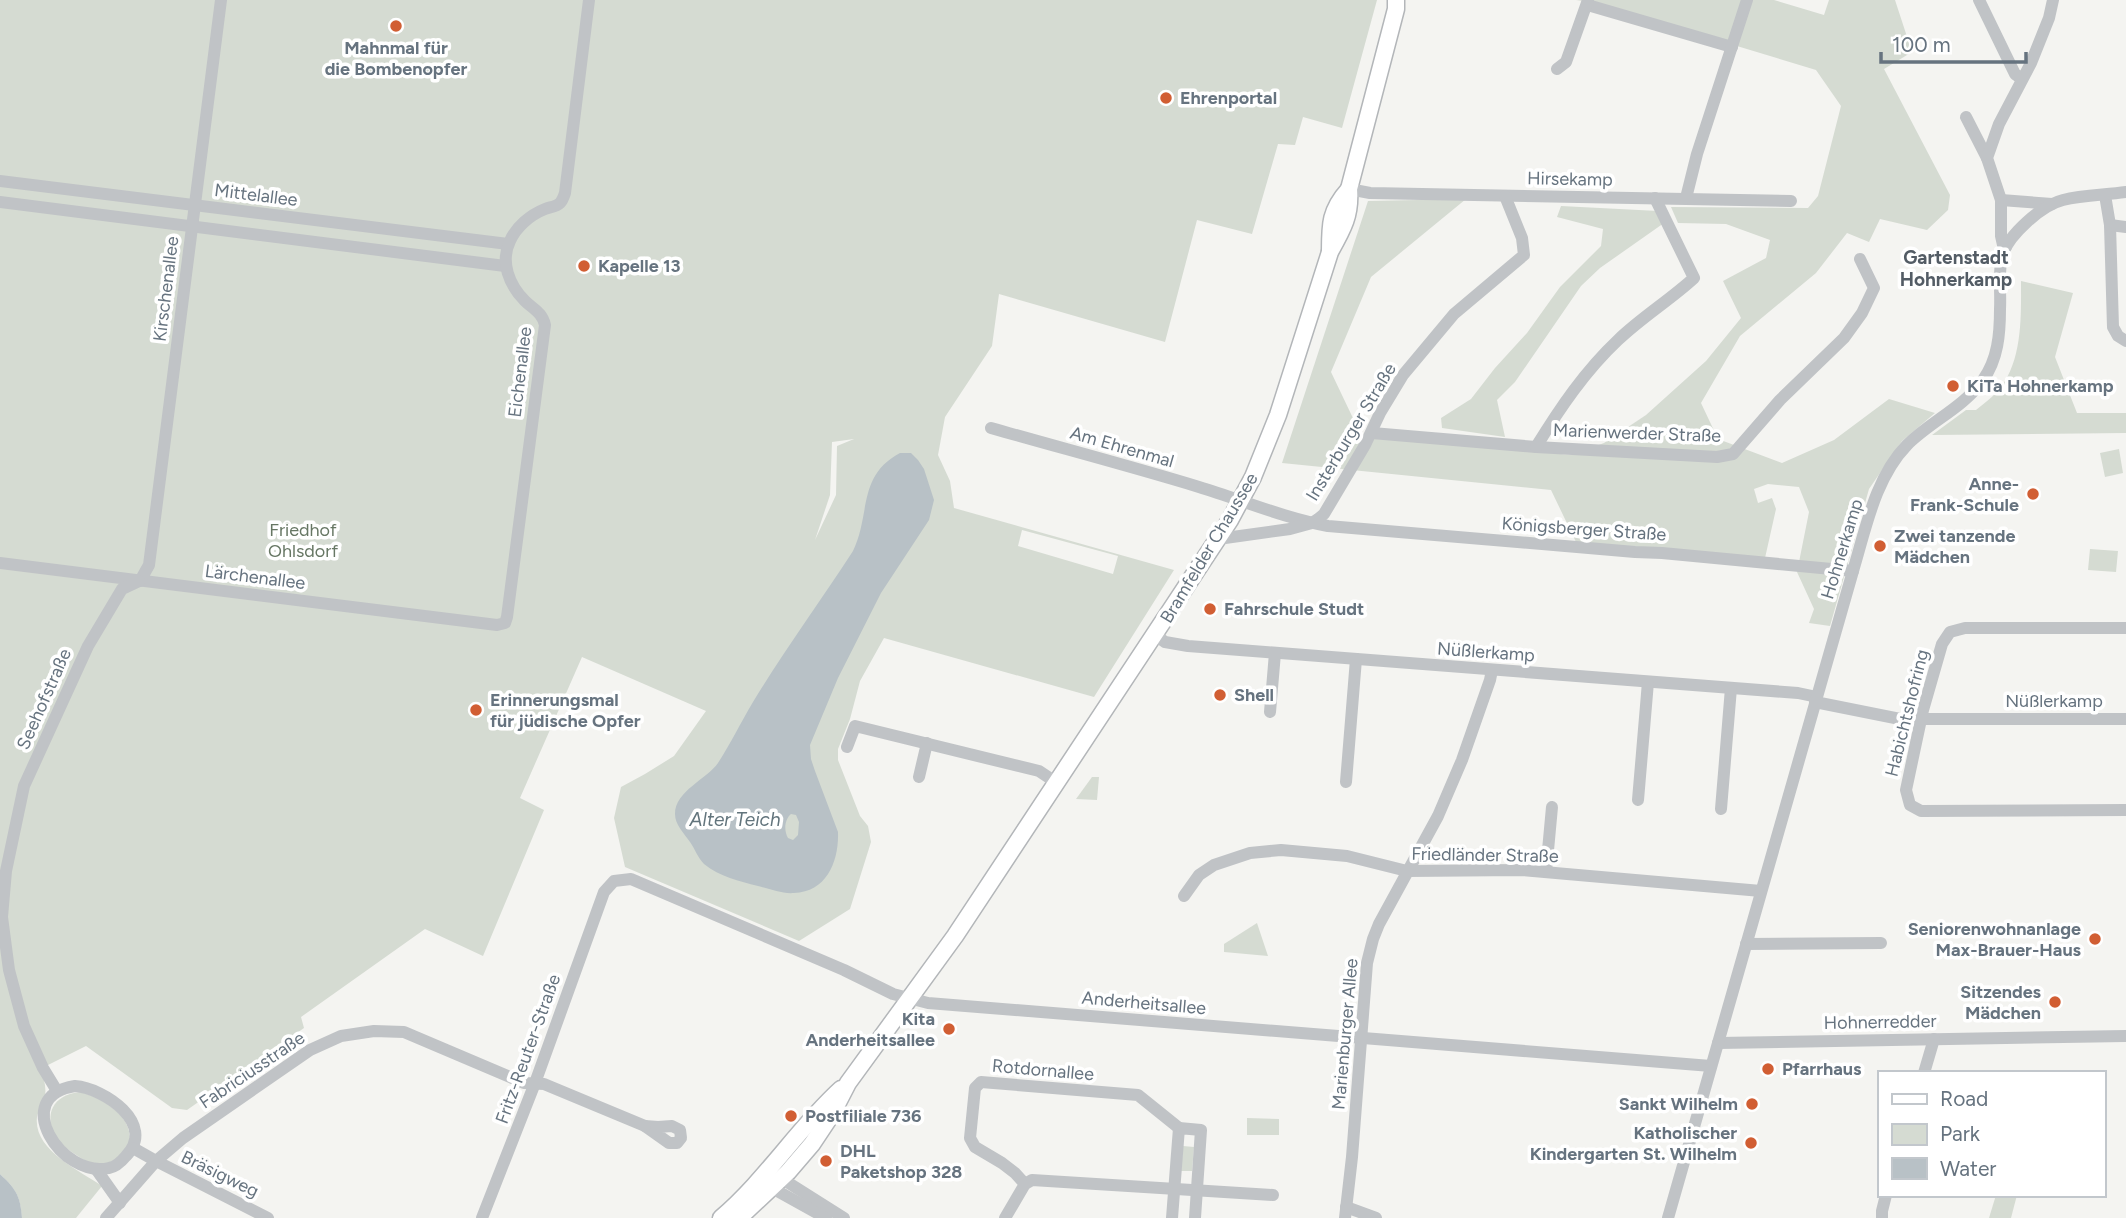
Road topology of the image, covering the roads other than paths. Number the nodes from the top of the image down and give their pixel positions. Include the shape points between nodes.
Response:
1 (221, 0) edge
2 (589, 0) edge
3 (1747, 0) edge
4 (1979, 0) edge
5 (2053, 0) edge
6 (1398, 3) edge
7 (1589, 3) edge
8 (1732, 47) junction
9 (1557, 69) dead end
10 (2022, 79) junction
11 (1966, 117) dead end
12 (1987, 158) junction
13 (0, 181) edge
14 (1349, 189) junction
15 (2126, 192) edge
16 (1505, 195) junction
17 (2105, 195) junction
18 (1655, 198) junction
19 (1686, 198) junction
20 (2000, 200) junction
21 (1791, 201) dead end
22 (0, 202) edge
23 (2052, 204) junction
24 (195, 205) junction
25 (2110, 225) junction
26 (192, 226) junction
27 (2126, 227) edge
28 (508, 244) junction
29 (2006, 247) junction
30 (1860, 259) dead end
31 (505, 266) junction
32 (2126, 341) edge
33 (991, 429) dead end
34 (1372, 433) junction
35 (1536, 447) junction
36 (1242, 500) junction
37 (1312, 523) junction
38 (1218, 539) junction
39 (0, 563) edge
40 (1853, 570) junction
41 (140, 581) junction
42 (505, 623) joint
43 (2126, 628) edge
44 (1155, 635) junction
45 (1275, 653) junction
46 (1356, 659) junction
47 (1492, 670) junction
48 (1648, 682) junction
49 (1731, 688) junction
50 (1816, 699) junction
51 (1270, 712) dead end
52 (2126, 719) edge
53 (1922, 720) junction
54 (927, 743) junction
55 (847, 747) dead end
56 (919, 777) dead end
57 (1346, 782) dead end
58 (1057, 783) junction
59 (1638, 800) dead end
60 (1552, 807) dead end
61 (1721, 809) dead end
62 (2126, 810) edge
63 (1407, 871) junction
64 (1546, 872) junction
65 (1761, 891) junction
66 (604, 892) joint
67 (1184, 896) dead end
68 (1881, 943) dead end
69 (1746, 944) junction
70 (910, 998) junction
71 (2126, 1037) edge
72 (1360, 1038) junction
73 (1934, 1038) junction
74 (1718, 1043) junction
75 (1711, 1066) junction
76 (1925, 1071) edge
77 (535, 1083) junction
78 (848, 1083) junction
79 (57, 1091) junction
80 (645, 1126) dead end
81 (1179, 1128) junction
82 (133, 1148) junction
83 (156, 1161) junction
84 (96, 1169) junction
85 (766, 1171) junction
86 (777, 1183) junction
87 (1025, 1184) junction
88 (1174, 1190) junction
89 (1197, 1191) junction
90 (1273, 1195) dead end
91 (1886, 1197) edge
92 (120, 1203) junction
93 (1346, 1213) edge
94 (106, 1218) edge
95 (268, 1218) edge
96 (482, 1218) edge
97 (721, 1218) edge
98 (738, 1218) edge
99 (826, 1218) edge
100 (845, 1218) edge
101 (1005, 1218) edge
102 (1172, 1218) edge
103 (1195, 1218) edge
104 (1376, 1218) edge
105 (1668, 1218) edge
106 (1882, 1218) edge

1 - 24 street, Kirschenallee
2 - 28 street via 565,194 557,205 525,221
3 - 8 street
4 - 10 street via 2015,74
5 - 10 street
6 - 14 main road, Bramfelder Chaussee
7 - 8 street
7 - 9 street via 1566,62
8 - 19 street
10 - 12 street
11 - 12 street, Hohnerkamp
12 - 20 street, Hohnerkamp
13 - 24 street, Mittelallee
14 - 16 street, Hirsekamp
14 - 36 main road, Bramfelder Chaussee via 1337,202 1330,226 1330,252 1278,415
15 - 17 street
16 - 18 street, Hirsekamp
16 - 34 street, Insterburger Straße via 1524,255 1454,314 1428,344 1403,375
17 - 23 street
17 - 25 street
18 - 19 street, Hirsekamp
18 - 35 street via 1694,278 1592,366
19 - 21 street, Hirsekamp
20 - 23 street
20 - 29 street, Hohnerkamp via 2001,236
22 - 26 street
23 - 29 street via 2018,230
24 - 26 street, Kirschenallee
24 - 28 street, Mittelallee
25 - 27 street
25 - 32 street via 2113,327
26 - 31 street
26 - 41 street, Kirschenallee via 149,565
28 - 31 street
29 - 40 street, Hohnerkamp via 2000,274 1999,340 1992,363 1965,401 1908,444 1892,463
30 - 35 street, Marienwerder Straße via 1874,288 1862,313 1844,338 1733,454 1717,457
31 - 42 street, Eichenallee via 515,288 543,316 545,325
33 - 36 street, Am Ehrenmal
34 - 35 street, Marienwerder Straße
34 - 37 street, Insterburger Straße via 1324,514
36 - 37 street, Königsberger Straße
36 - 38 main road, Bramfelder Chaussee
37 - 38 street, Königsberger Straße
37 - 40 street, Königsberger Straße
38 - 44 main road, Bramfelder Chaussee
39 - 41 street, Lärchenallee
40 - 50 street, Hohnerkamp
41 - 42 street, Lärchenallee
41 - 79 street, Seehofstraße via 121,589 88,646 24,786 6,871 2,916 9,970 24,1026
43 - 53 street, Habichtshofring via 1954,630 1942,644
44 - 45 street, Nüßlerkamp via 1188,646
44 - 58 main road, Bramfelder Chaussee
45 - 46 street, Nüßlerkamp
45 - 51 street
46 - 47 street, Nüßlerkamp
46 - 57 street
47 - 48 street, Nüßlerkamp
47 - 63 street, Marienburger Allee via 1450,788
48 - 49 street, Nüßlerkamp
48 - 59 street
49 - 50 street, Nüßlerkamp via 1798,693
49 - 61 street
50 - 53 street, Nüßlerkamp
50 - 65 street, Hohnerkamp
52 - 53 street, Nüßlerkamp
53 - 62 street, Habichtshofring via 1906,790 1909,803 1917,810
54 - 55 street via 855,726
54 - 56 street
54 - 58 street via 1039,771
58 - 70 main road, Bramfelder Chaussee
60 - 64 street
63 - 64 street, Friedländer Straße
63 - 67 street, Friedländer Straße via 1339,855 1259,852 1204,870
63 - 72 street, Marienburger Allee via 1373,939
64 - 65 street, Friedländer Straße
65 - 69 street, Hohnerkamp
66 - 70 street, Anderheitsallee via 614,881 631,879
66 - 77 street, Fritz-Reuter-Straße
68 - 69 street
69 - 74 street, Hohnerkamp
70 - 72 street, Anderheitsallee
70 - 78 main road, Bramfelder Chaussee
71 - 73 street, Hohnerredder
72 - 75 street, Anderheitsallee
72 - 93 street, Marienburger Allee
73 - 74 street, Hohnerredder
73 - 76 street
74 - 75 street, Hohnerkamp
75 - 105 street, Hohnerkamp
77 - 80 street, Fabriciusstraße
77 - 83 street, Fabriciusstraße via 524,1083 404,1032 341,1036 280,1069
77 - 96 street, Fritz-Reuter-Straße
78 - 85 main road, Bramfelder Chaussee
78 - 86 main road, Bramfelder Chaussee via 803,1155
79 - 82 street via 88,1087 121,1107 134,1127
79 - 84 street via 44,1112 47,1132 70,1157
81 - 87 street, Rotdornallee via 1138,1095 981,1082 975,1088 970,1138 975,1147
81 - 88 street
81 - 89 street, Rotdornallee via 1201,1130
82 - 83 street, Bräsigweg
82 - 84 street via 117,1165
83 - 92 street, Fabriciusstraße
83 - 95 street, Bräsigweg
84 - 92 street
85 - 86 street
85 - 97 main road, Bramfelder Chaussee
86 - 98 main road, Bramfelder Chaussee
86 - 99 street
86 - 100 street
87 - 88 street via 1032,1180
87 - 101 street
88 - 89 street
88 - 102 street
89 - 90 street
89 - 103 street, Rotdornallee
91 - 106 street
92 - 94 street, Fabriciusstraße
93 - 104 street

